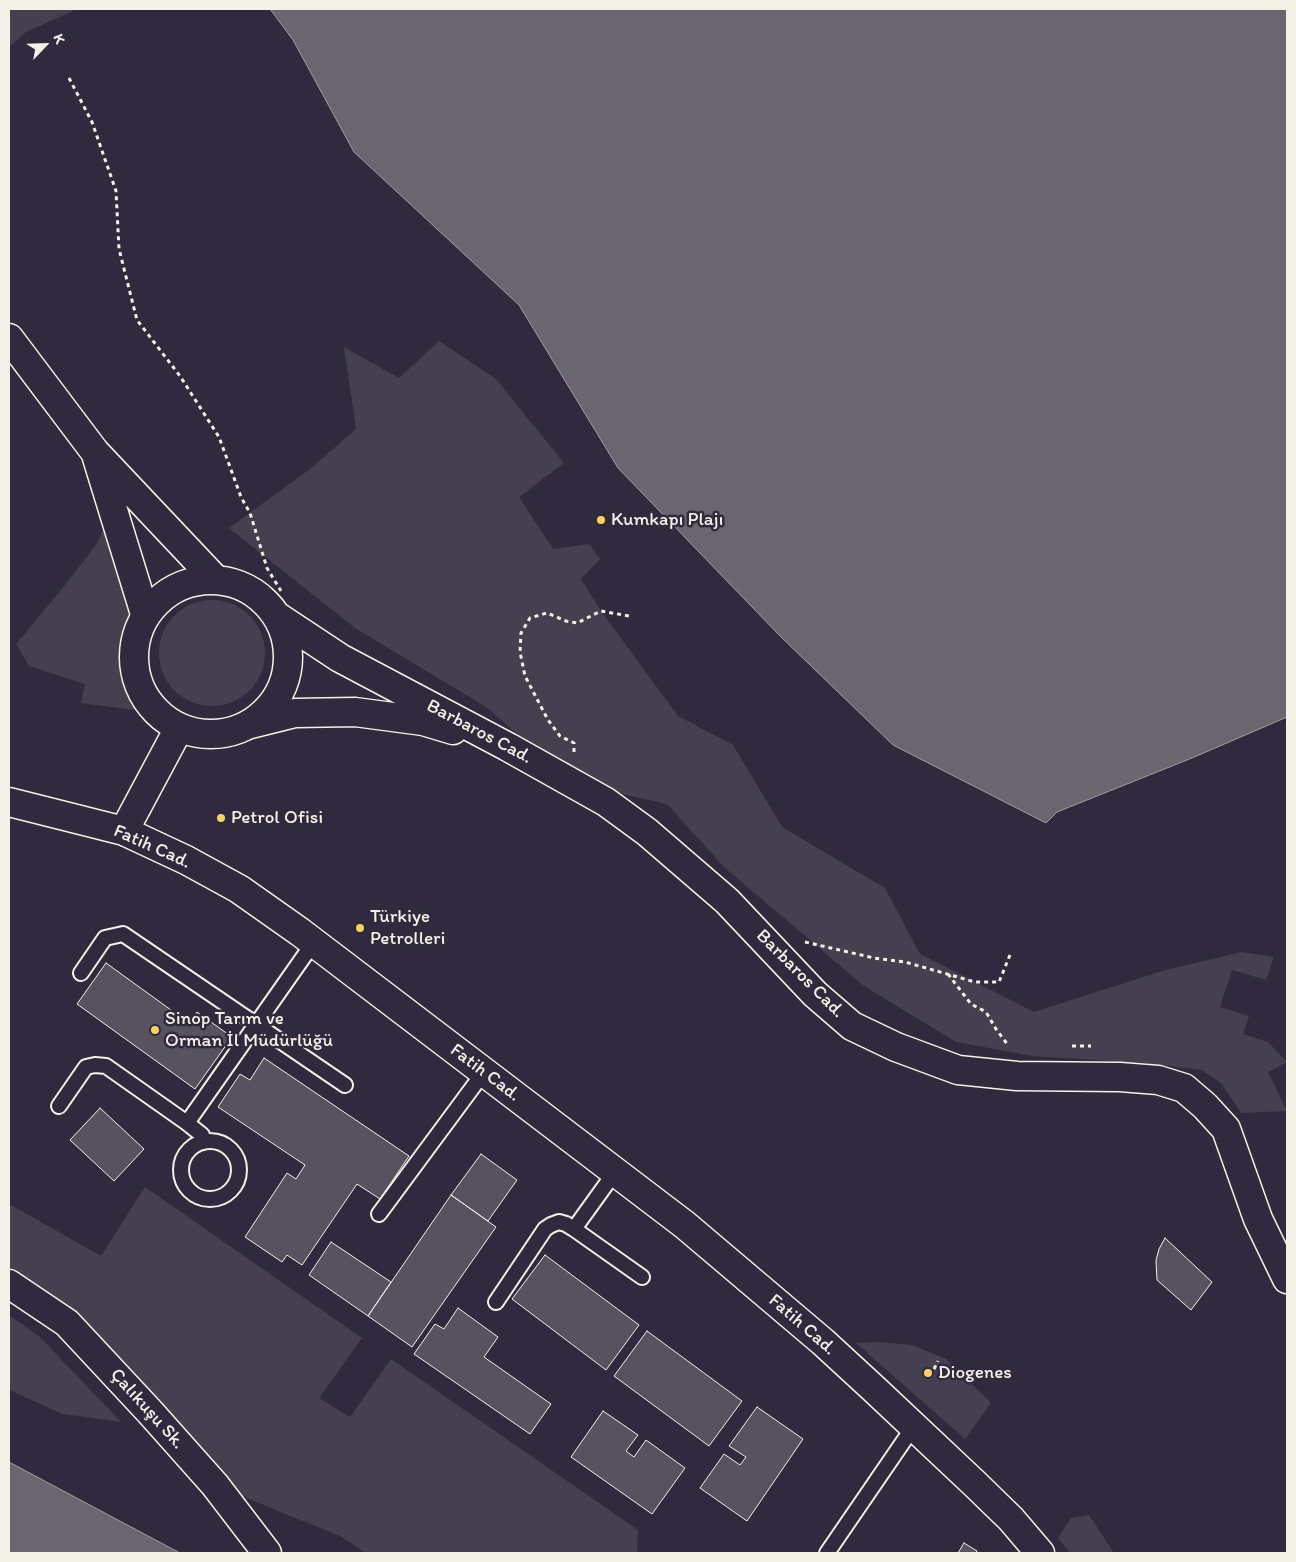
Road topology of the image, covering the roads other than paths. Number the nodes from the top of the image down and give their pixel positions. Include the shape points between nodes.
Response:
1 (9, 338) edge
2 (95, 452) junction
3 (214, 578) junction
4 (280, 604) junction
5 (145, 614) junction
6 (250, 724) junction
7 (179, 728) junction
8 (508, 747) junction
9 (9, 802) edge
10 (124, 831) junction
11 (314, 942) junction
12 (81, 972) dead end
13 (256, 1024) junction
14 (484, 1072) junction
15 (345, 1085) dead end
16 (59, 1106) dead end
17 (187, 1123) junction
18 (203, 1142) junction
19 (615, 1172) junction
20 (380, 1214) dead end
21 (574, 1229) junction
22 (642, 1277) dead end
23 (1287, 1279) edge
24 (9, 1284) edge
25 (496, 1302) dead end
26 (914, 1426) junction
27 (267, 1553) edge
28 (827, 1553) edge
29 (1040, 1553) edge

1 - 2 main road
2 - 3 main road
2 - 5 main road
3 - 4 main road via 240,584 262,598
3 - 5 main road via 187,582 164,594
4 - 6 main road via 288,665 282,688 269,709
4 - 8 main road, Barbaros Cad. via 340,658
5 - 7 main road via 135,638 133,665 141,691 157,712
6 - 7 main road via 227,733 202,734
6 - 8 main road via 295,713 355,712 423,721
7 - 10 main road
8 - 23 main road, Barbaros Cad. via 573,783 647,832 728,901 815,994 852,1026 896,1047 958,1070 1017,1076 1158,1080 1184,1088 1226,1129 1258,1218
9 - 10 main road, Fatih Cad.
10 - 11 main road, Fatih Cad. via 239,889
11 - 13 lane
11 - 14 main road, Fatih Cad.
12 - 13 lane via 105,938 123,934
13 - 15 lane
13 - 17 lane
14 - 19 main road, Fatih Cad.
14 - 20 lane
16 - 17 lane via 86,1067 106,1066
17 - 18 lane via 202,1134
18 - 18 lane via 187,1152 181,1170 182,1180 187,1188 203,1198 222,1197 236,1184 239,1175 236,1156 222,1143
19 - 21 lane
19 - 26 main road, Fatih Cad. via 685,1225
21 - 22 lane
21 - 25 lane via 559,1222 545,1229
24 - 27 main road, Çalıkuşu Sk. via 67,1323 215,1485
26 - 28 lane
26 - 29 main road, Fatih Cad. via 1002,1510

